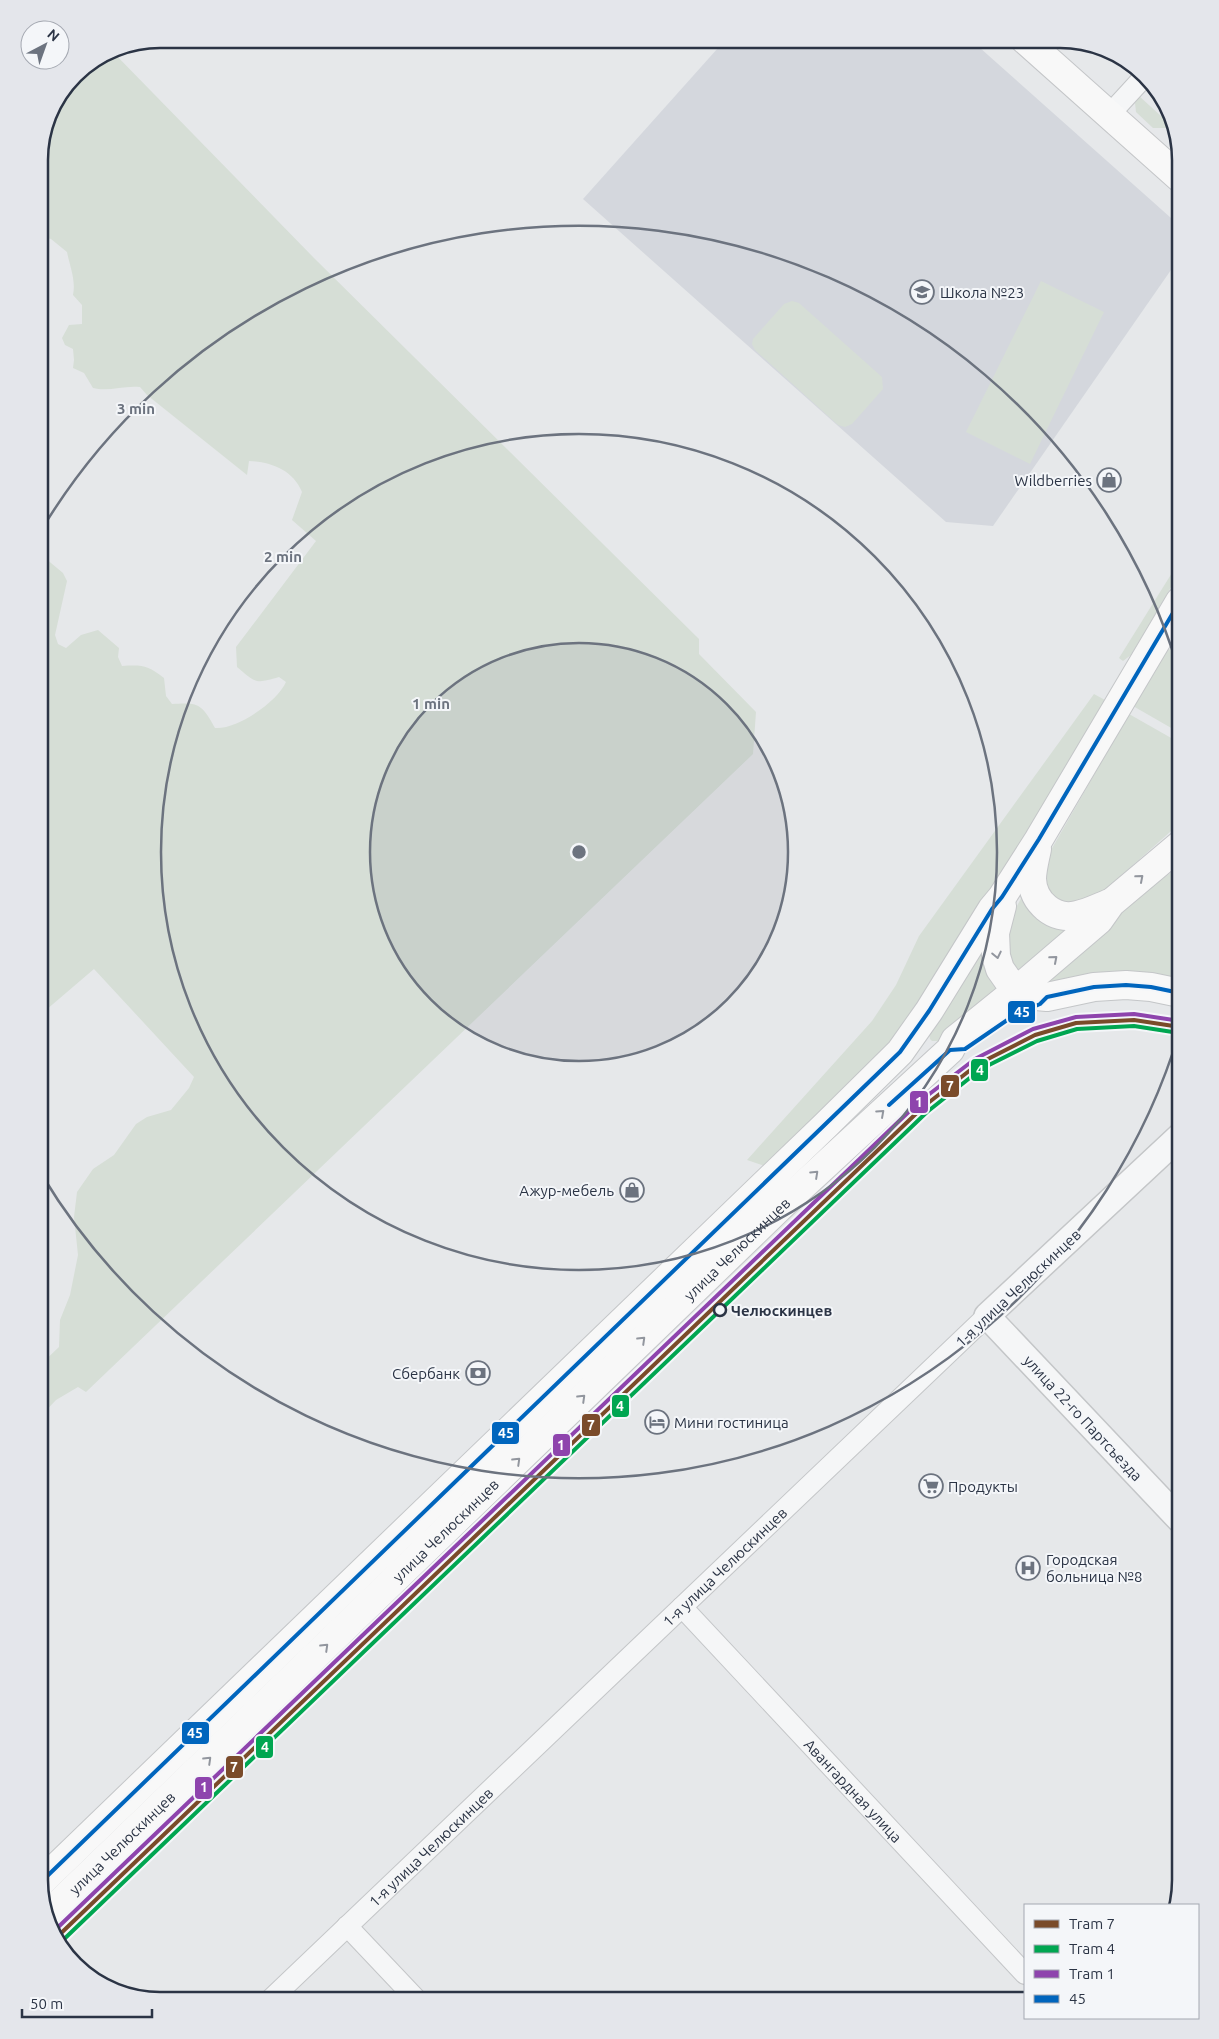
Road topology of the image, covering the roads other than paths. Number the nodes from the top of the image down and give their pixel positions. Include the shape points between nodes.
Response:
1 (1034, 48) edge
2 (1140, 82) edge
3 (1110, 115) junction
4 (1172, 171) edge
5 (1172, 615) edge
6 (1039, 839) junction
7 (1172, 852) edge
8 (1002, 897) junction
9 (1111, 903) junction
10 (1017, 990) junction
11 (1172, 991) edge
12 (1047, 997) junction
13 (950, 1050) junction
14 (1172, 1143) edge
15 (766, 1183) junction
16 (785, 1202) junction
17 (987, 1316) junction
18 (588, 1354) junction
19 (607, 1374) junction
20 (1172, 1512) edge
21 (682, 1607) junction
22 (228, 1702) junction
23 (248, 1721) junction
24 (48, 1875) edge
25 (52, 1911) edge
26 (347, 1926) junction
27 (1024, 1973) edge
28 (279, 1991) edge
29 (409, 1991) edge

1 - 3 main road
2 - 3 street
3 - 4 main road
5 - 6 main road, улица Челюскинцев
6 - 8 main road, улица Челюскинцев
6 - 9 main road via 1033,887 1049,911 1077,916
9 -> 7 main road
8 -> 10 main road via 995,933 996,956 1000,969
8 - 15 main road, улица Челюскинцев via 900,1052
10 -> 9 main road, улица Челюскинцев via 1099,920
10 - 12 main road via 1025,995
10 - 13 main road, улица Челюскинцев via 955,1040
11 - 12 main road via 1126,985 1094,986
12 - 13 main road via 965,1049
16 -> 13 main road, улица Челюскинцев
14 - 17 street, 1-я улица Челюскинцев
15 - 16 main road
15 - 18 main road, улица Челюскинцев
19 -> 16 main road, улица Челюскинцев
17 - 20 street, улица 22-го Партсъезда
17 - 21 street, 1-я улица Челюскинцев
18 - 19 main road
18 - 22 main road, улица Челюскинцев
23 -> 19 main road, улица Челюскинцев
21 - 26 street, 1-я улица Челюскинцев
21 - 27 street, Авангардная улица
22 - 23 main road
22 - 24 main road, улица Челюскинцев
25 -> 23 main road, улица Челюскинцев
26 - 28 street, 1-я улица Челюскинцев
26 - 29 street

